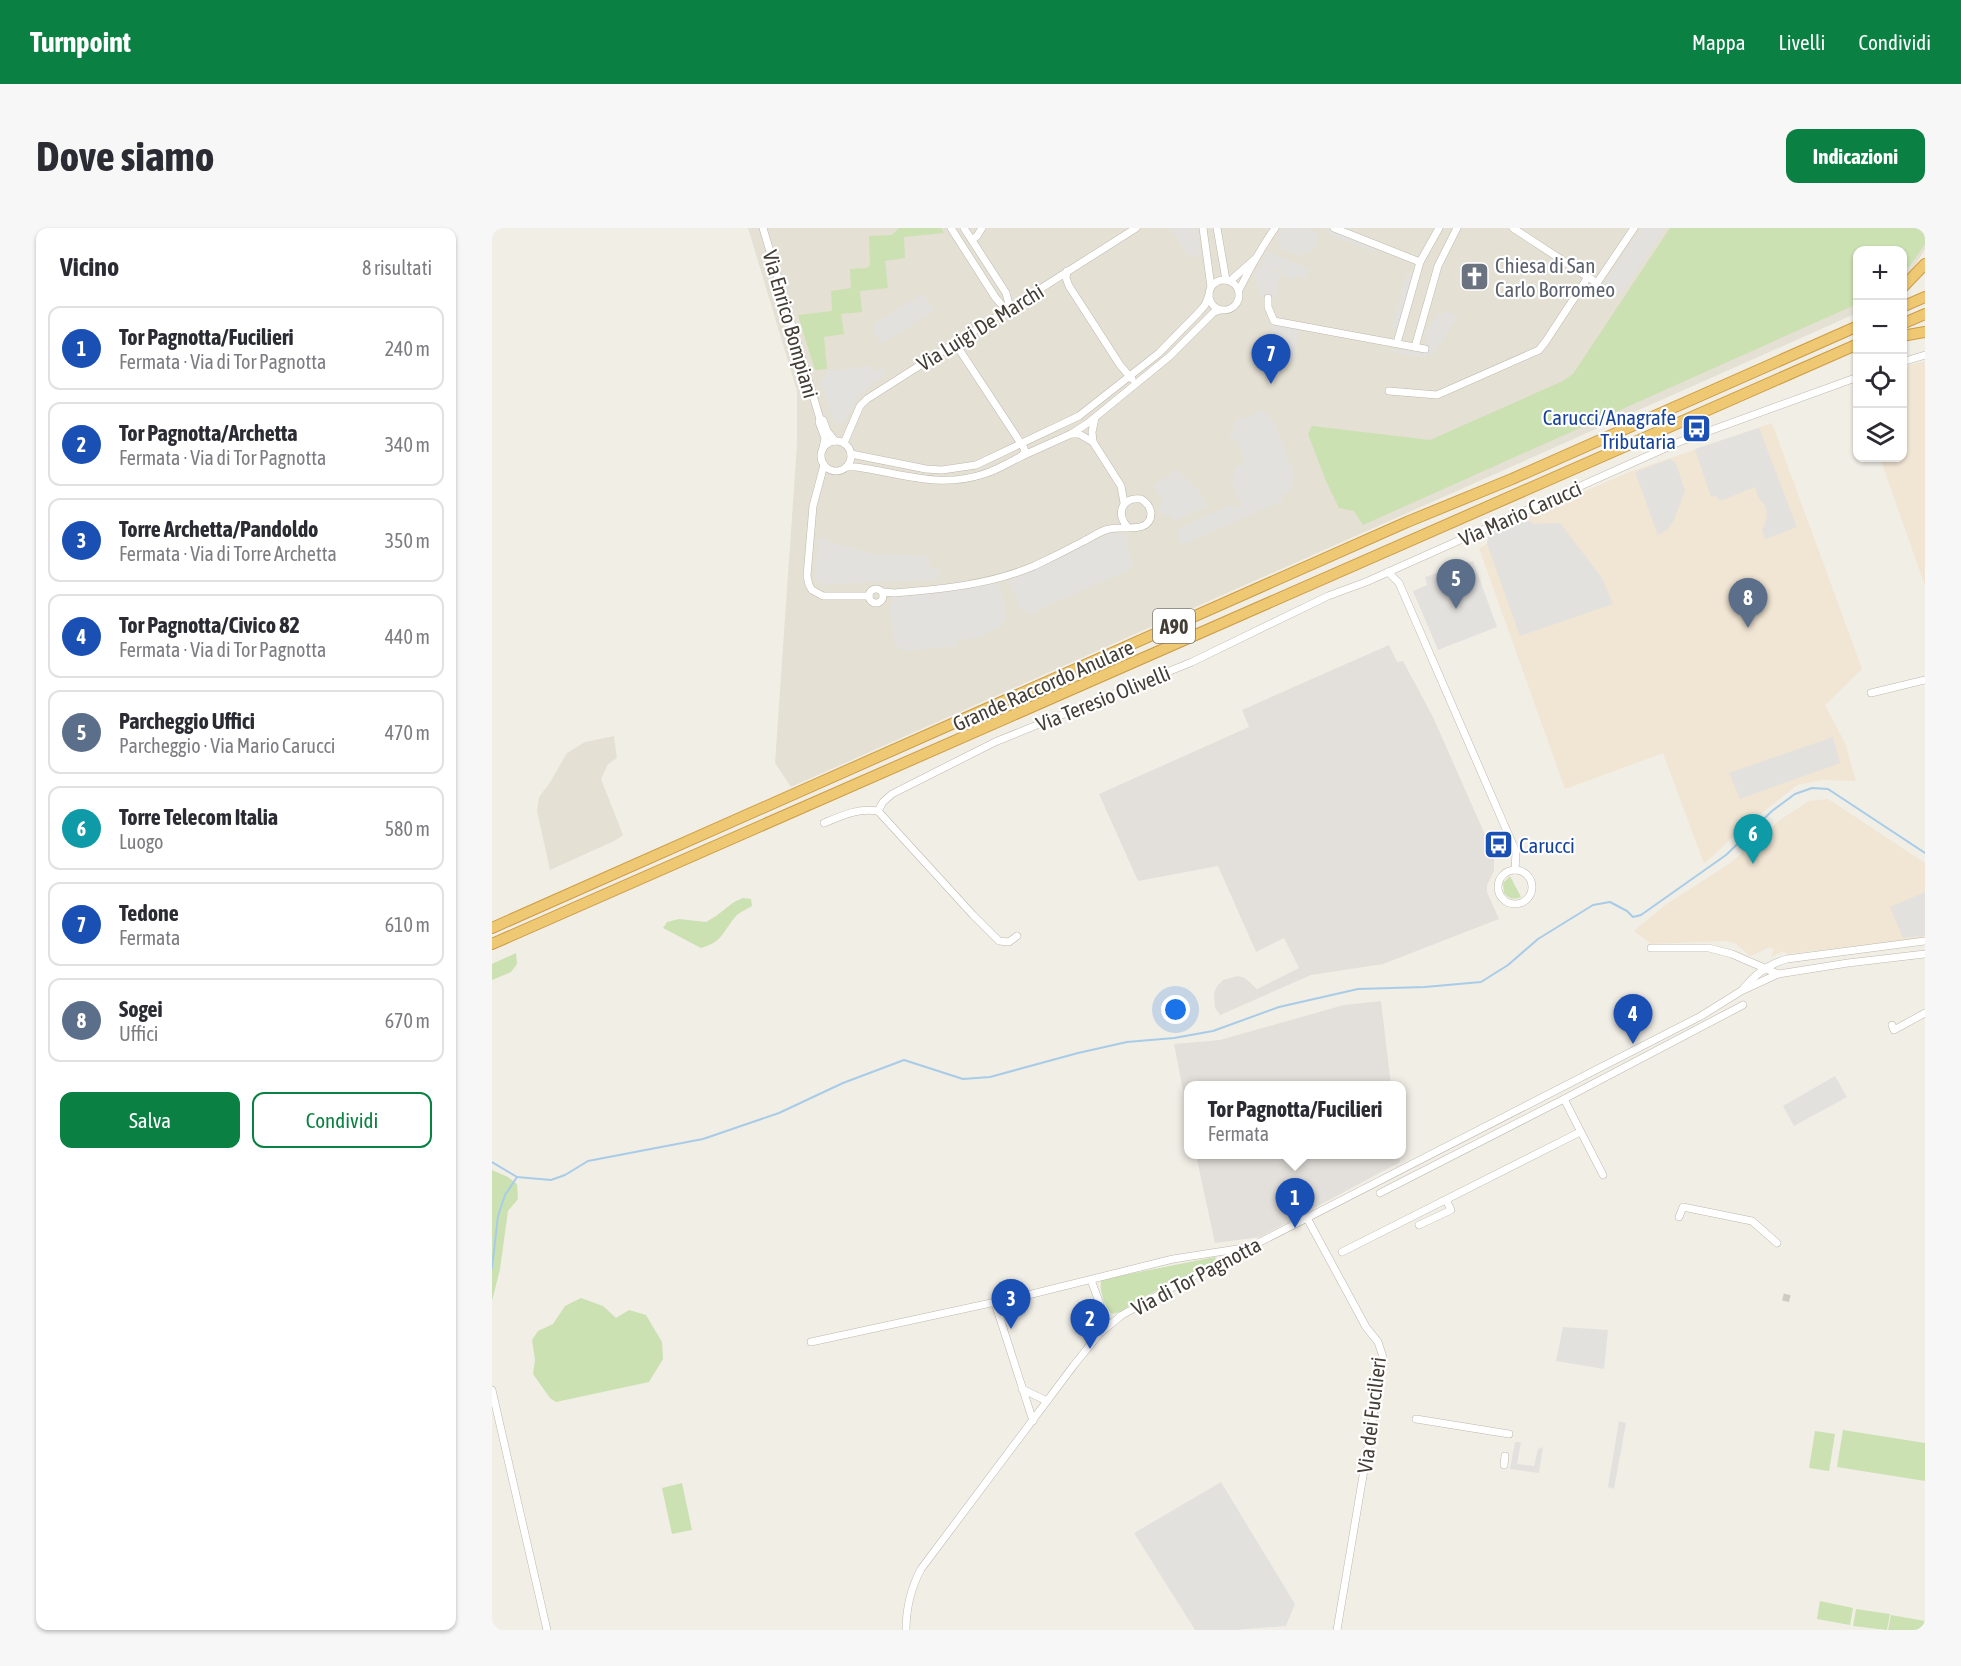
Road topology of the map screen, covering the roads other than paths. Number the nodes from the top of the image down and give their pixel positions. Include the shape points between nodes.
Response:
1 (763, 228) edge
2 (951, 228) edge
3 (964, 228) edge
4 (982, 228) edge
5 (1136, 228) edge
6 (1203, 228) edge
7 (1217, 228) edge
8 (1275, 228) edge
9 (1334, 228) edge
10 (1438, 228) edge
11 (1457, 228) edge
12 (1513, 228) edge
13 (1634, 228) edge
14 (972, 240) junction
15 (981, 253) junction
16 (1255, 259) junction
17 (971, 260) junction
18 (1420, 262) junction
19 (1925, 264) edge
20 (1067, 271) junction
21 (1588, 277) junction
22 (1228, 281) junction
23 (1907, 283) edge
24 (1211, 287) junction
25 (1239, 290) junction
26 (1209, 296) junction
27 (1925, 297) edge
28 (1268, 298) dead end
29 (1907, 305) edge
30 (1008, 309) junction
31 (1221, 310) junction
32 (1925, 314) edge
33 (1853, 321) edge
34 (1907, 322) edge
35 (1853, 328) edge
36 (1925, 332) edge
37 (1907, 335) edge
38 (955, 343) junction
39 (1397, 343) junction
40 (1819, 344) junction
41 (1853, 346) edge
42 (1414, 347) junction
43 (1425, 349) dead end
44 (1853, 351) edge
45 (1925, 355) edge
46 (1907, 360) edge
47 (1803, 368) junction
48 (1130, 376) junction
49 (1853, 378) edge
50 (1132, 387) junction
51 (1389, 391) dead end
52 (1095, 417) junction
53 (820, 419) junction
54 (1071, 434) junction
55 (835, 441) junction
56 (1093, 442) junction
57 (844, 443) junction
58 (1021, 445) junction
59 (823, 448) junction
60 (851, 454) junction
61 (1022, 456) junction
62 (824, 465) junction
63 (846, 467) junction
64 (837, 472) junction
65 (1121, 486) junction
66 (816, 495) junction
67 (1135, 498) junction
68 (1124, 503) junction
69 (1120, 513) junction
70 (1128, 527) junction
71 (1108, 529) junction
72 (1388, 572) junction
73 (883, 594) junction
74 (869, 596) junction
75 (1925, 680) edge
76 (1871, 693) dead end
77 (878, 811) junction
78 (824, 823) dead end
79 (1515, 870) junction
80 (492, 928) edge
81 (1017, 936) dead end
82 (1925, 941) edge
83 (492, 944) edge
84 (1651, 948) dead end
85 (1925, 954) edge
86 (1764, 969) junction
87 (1778, 974) junction
88 (1741, 991) junction
89 (1743, 1005) dead end
90 (1925, 1013) edge
91 (1892, 1025) dead end
92 (1564, 1099) junction
93 (1580, 1132) junction
94 (1603, 1175) dead end
95 (1380, 1193) dead end
96 (1446, 1200) junction
97 (1679, 1217) dead end
98 (1307, 1218) junction
99 (1419, 1225) dead end
100 (1777, 1243) dead end
101 (1252, 1246) junction
102 (1342, 1252) dead end
103 (1092, 1280) junction
104 (995, 1303) junction
105 (1108, 1326) junction
106 (811, 1342) dead end
107 (1022, 1389) junction
108 (492, 1390) edge
109 (1047, 1401) junction
110 (1416, 1419) dead end
111 (1032, 1420) junction
112 (1509, 1434) dead end
113 (1506, 1456) dead end
114 (1504, 1465) dead end
115 (547, 1630) edge
116 (906, 1630) edge
117 (1337, 1630) edge

1 - 53 street, Via Enrico Bompiani
2 - 17 street
3 - 14 street
4 - 14 street
5 - 20 street, Via Luigi De Marchi
6 - 24 street
7 - 22 street
8 - 16 street
9 - 18 street
10 - 18 street
11 - 42 street via 1438,266
12 - 21 street
13 - 21 street via 1597,283
14 - 15 street
15 - 17 street
15 - 30 street via 1006,293
16 - 22 street
16 - 25 street
17 - 30 street via 1000,305
18 - 39 street
19 - 23 highway
20 - 30 street, Via Luigi De Marchi
20 - 48 street via 1069,286
21 - 51 street via 1539,350 1437,394
22 - 24 street
22 - 25 street
24 - 26 street
25 - 31 street via 1234,307
26 - 31 street via 1212,305
26 - 48 street via 1179,333
27 - 29 highway
28 - 39 street via 1274,321
30 - 38 street, Via Luigi De Marchi
31 - 50 street via 1214,312
32 - 34 highway
33 - 40 highway
35 - 40 highway, Grande Raccordo Anulare / A90
36 - 37 highway
38 - 57 street, Via Luigi De Marchi via 867,399
38 - 58 street
39 - 42 street
40 - 80 highway, Grande Raccordo Anulare / A90 via 1407,522
41 - 47 highway, Grande Raccordo Anulare / A90
42 - 43 street
44 - 47 highway
45 - 46 street
47 - 83 highway, Grande Raccordo Anulare / A90
48 - 50 street
48 - 58 street via 1079,416
49 - 72 street, Via Mario Carucci via 1679,442
50 - 52 street
52 - 54 street
52 - 56 street
53 - 55 street, Via Enrico Bompiani
53 - 59 street, Via Enrico Bompiani via 825,438
54 - 56 street
54 - 61 street
55 - 57 street
55 - 59 street
56 - 65 street
57 - 60 street
58 - 60 street via 976,465 942,470
58 - 61 street via 1025,451
59 - 62 street via 820,457
60 - 63 street
61 - 63 street via 986,474 942,482
62 - 64 street
62 - 66 street
63 - 64 street
64 - 66 street via 825,479
65 - 67 street
65 - 68 street
66 - 74 street via 808,585 823,596
67 - 68 street
67 - 70 street via 1149,506 1150,518 1142,527
68 - 69 street
69 - 70 street
69 - 71 street
70 - 71 street
71 - 73 street via 1013,574 968,585
72 - 77 street, Via Teresio Olivelli via 1328,596 1192,662 995,742 892,794
72 - 79 street via 1399,583 1514,845
73 - 74 street via 875,588
73 - 74 street via 874,603
75 - 76 street
77 - 78 street via 855,810
77 - 81 street via 999,941
79 - 79 street via 1504,873 1498,884 1502,898 1513,904 1526,899 1532,888 1528,876
82 - 86 street, Via di Tor Pagnotta via 1787,959
84 - 86 street via 1708,948
85 - 87 street, Via di Tor Pagnotta
86 - 87 street
86 - 88 street, Via di Tor Pagnotta
87 - 88 street, Via di Tor Pagnotta
88 - 98 street, Via di Tor Pagnotta via 1701,1016
89 - 92 street
90 - 91 street via 1894,1030
92 - 93 street
92 - 95 street
93 - 94 street
93 - 96 street
96 - 99 street via 1451,1210
96 - 102 street
97 - 100 street via 1683,1207 1752,1221
98 - 101 street, Via di Tor Pagnotta
98 - 117 street, Via dei Fucilieri via 1383,1357
101 - 103 street via 1173,1258
101 - 105 street, Via di Tor Pagnotta
103 - 104 street
103 - 105 street
104 - 106 street
104 - 107 street
105 - 109 street, Via di Tor Pagnotta
107 - 109 street
107 - 111 street
108 - 115 street
109 - 111 street, Via di Tor Pagnotta
110 - 112 street
111 - 116 street, Via di Tor Pagnotta via 921,1569 909,1600
113 - 114 street

